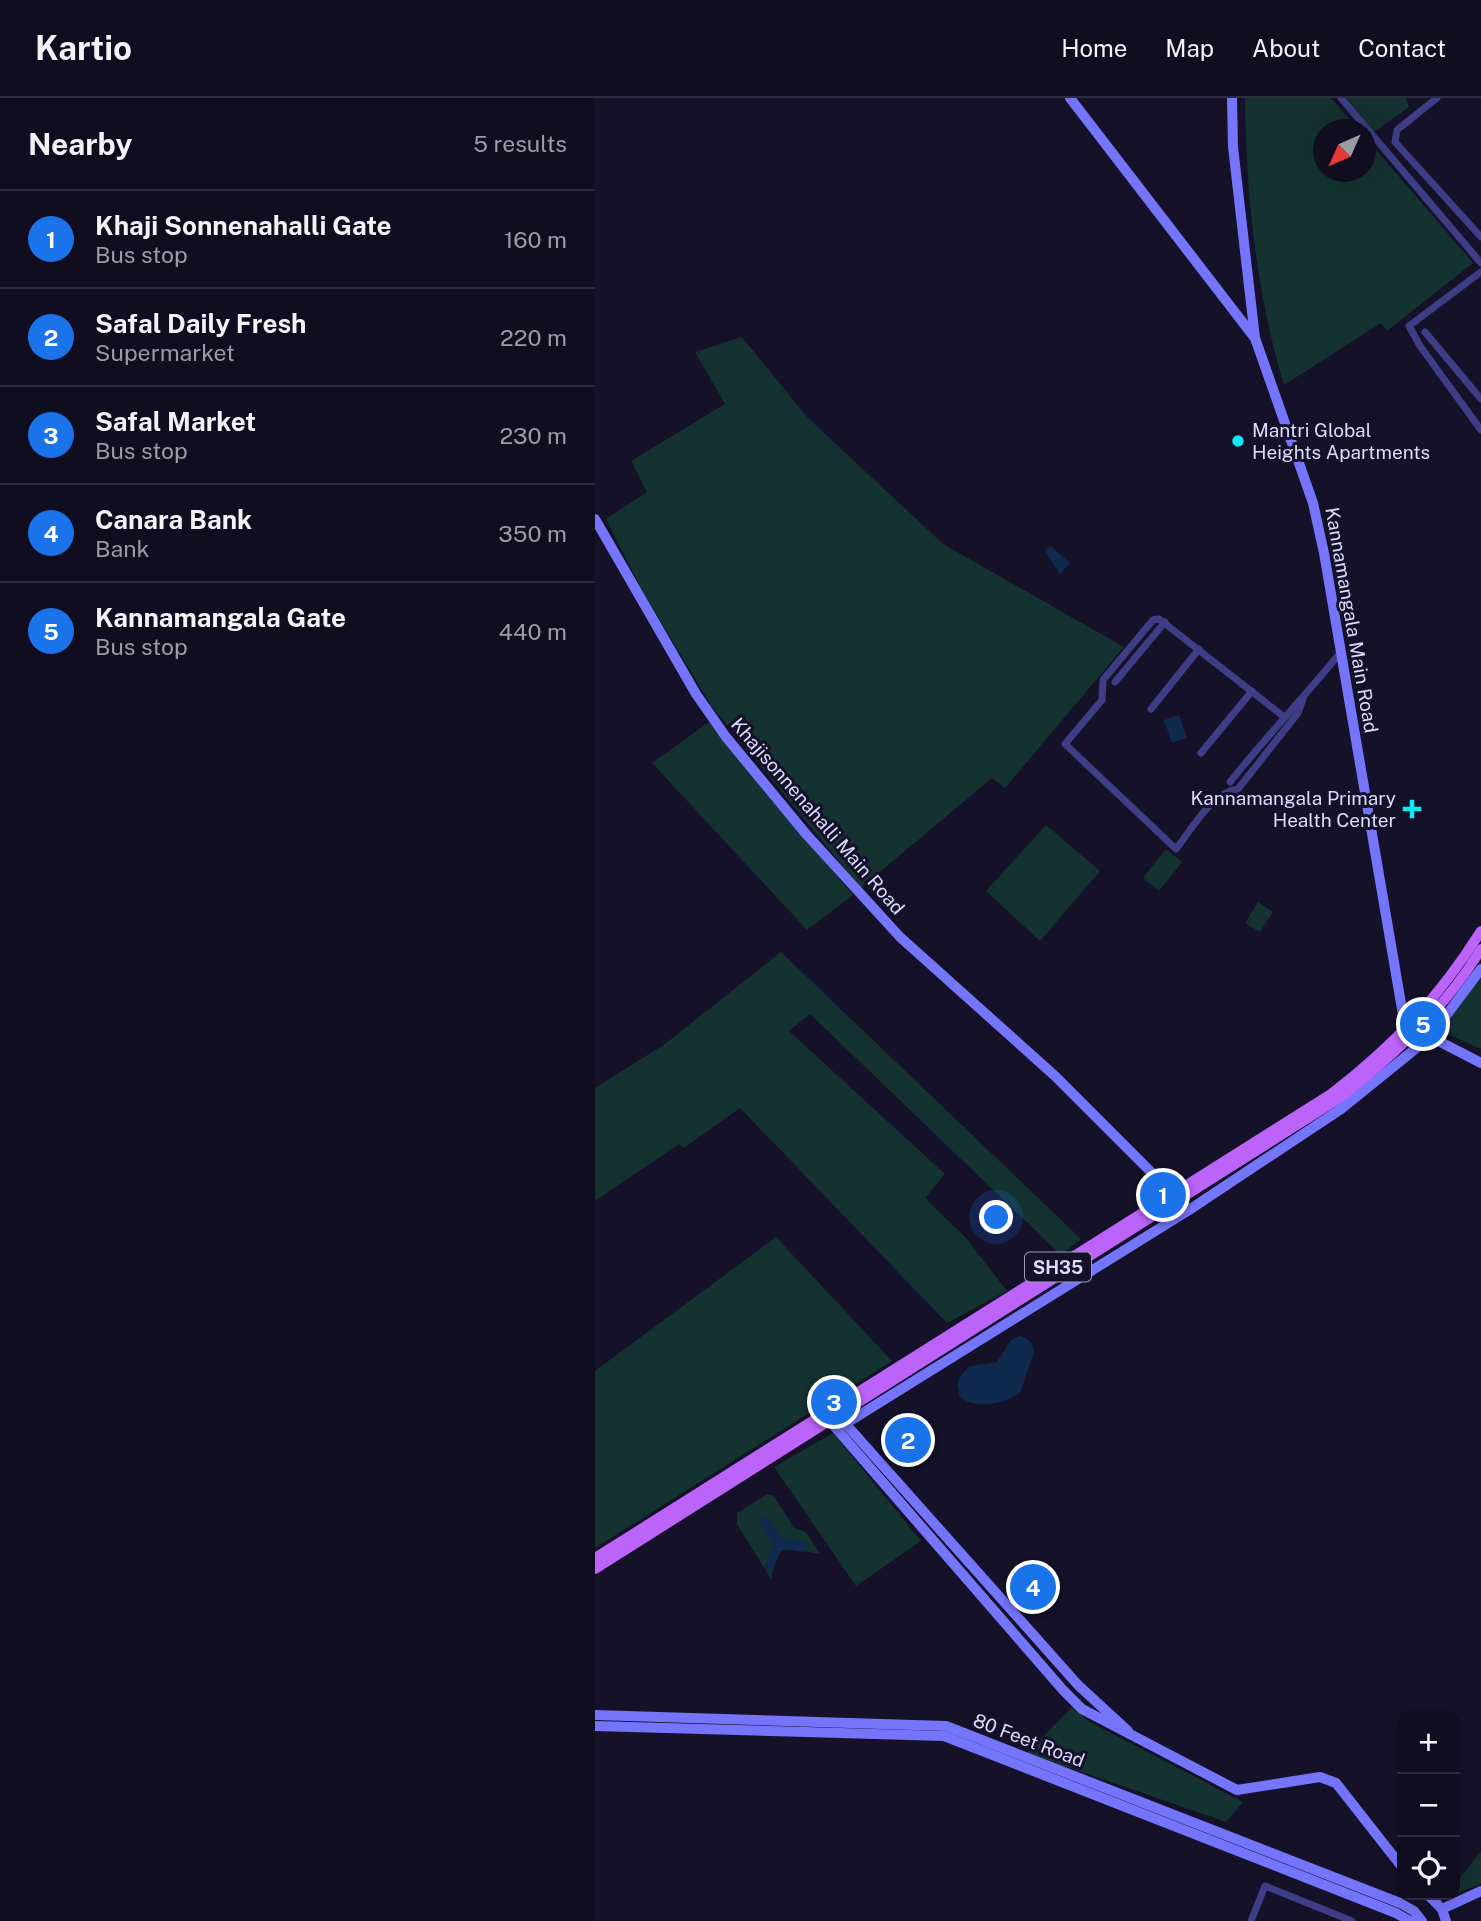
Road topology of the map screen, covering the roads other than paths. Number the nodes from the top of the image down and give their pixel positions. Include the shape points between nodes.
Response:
1 (1070, 98) edge
2 (1232, 98) edge
3 (1341, 98) edge
4 (1437, 98) edge
5 (1481, 237) edge
6 (1481, 263) edge
7 (1481, 272) edge
8 (1425, 332) dead end
9 (1255, 338) junction
10 (1481, 399) edge
11 (1481, 430) edge
12 (595, 519) edge
13 (1165, 622) junction
14 (1199, 649) junction
15 (1341, 652) junction
16 (1115, 682) dead end
17 (1252, 691) junction
18 (1303, 699) junction
19 (1151, 709) dead end
20 (1283, 716) junction
21 (1201, 753) dead end
22 (1230, 782) dead end
23 (1481, 931) edge
24 (1481, 949) edge
25 (1481, 969) edge
26 (1414, 1028) junction
27 (1430, 1037) junction
28 (1481, 1063) edge
29 (1178, 1197) junction
30 (1189, 1210) junction
31 (835, 1419) junction
32 (595, 1558) edge
33 (595, 1569) edge
34 (595, 1715) edge
35 (595, 1726) edge
36 (1397, 1861) edge
37 (1481, 1891) edge
38 (1431, 1900) edge
39 (1442, 1917) edge
40 (1251, 1921) edge
41 (1352, 1921) edge
42 (1410, 1921) edge
43 (1422, 1921) edge

1 - 9 street
2 - 9 street, Kannamangala Main Road via 1233,147
3 - 6 street
4 - 5 street via 1397,130 1395,142
7 - 11 street via 1409,326
8 - 10 street
9 - 15 street, Kannamangala Main Road via 1315,512
12 - 29 street, Khajisonnenahalli Main Road via 710,714 841,875 900,937 1055,1076
13 - 14 street
13 - 16 street
13 - 18 street via 1153,620 1103,680 1102,700 1065,744 1176,849 1219,796 1238,789 1298,713
14 - 17 street
14 - 19 street
15 - 18 street
15 - 26 street, Kannamangala Main Road via 1398,993 1403,1015
17 - 20 street
17 - 21 street
18 - 20 street
20 - 22 street
23 - 26 main road, SH35
24 - 26 main road, SH35
25 - 27 street
26 - 27 street
26 - 29 main road, SH35 via 1331,1094
27 - 28 street
27 - 30 street via 1341,1109
29 - 30 street, Khajisonnenahalli Main Road
29 - 31 main road, SH35
30 - 31 street
31 - 32 main road, SH35
31 - 33 main road, SH35
31 - 36 street via 1078,1685 1129,1733 1237,1790 1320,1777 1336,1783
34 - 43 street, 80 Feet Road via 946,1726 1400,1903
35 - 42 street, 80 Feet Road via 944,1737
37 - 39 street
38 - 39 street
40 - 41 street via 1265,1886

